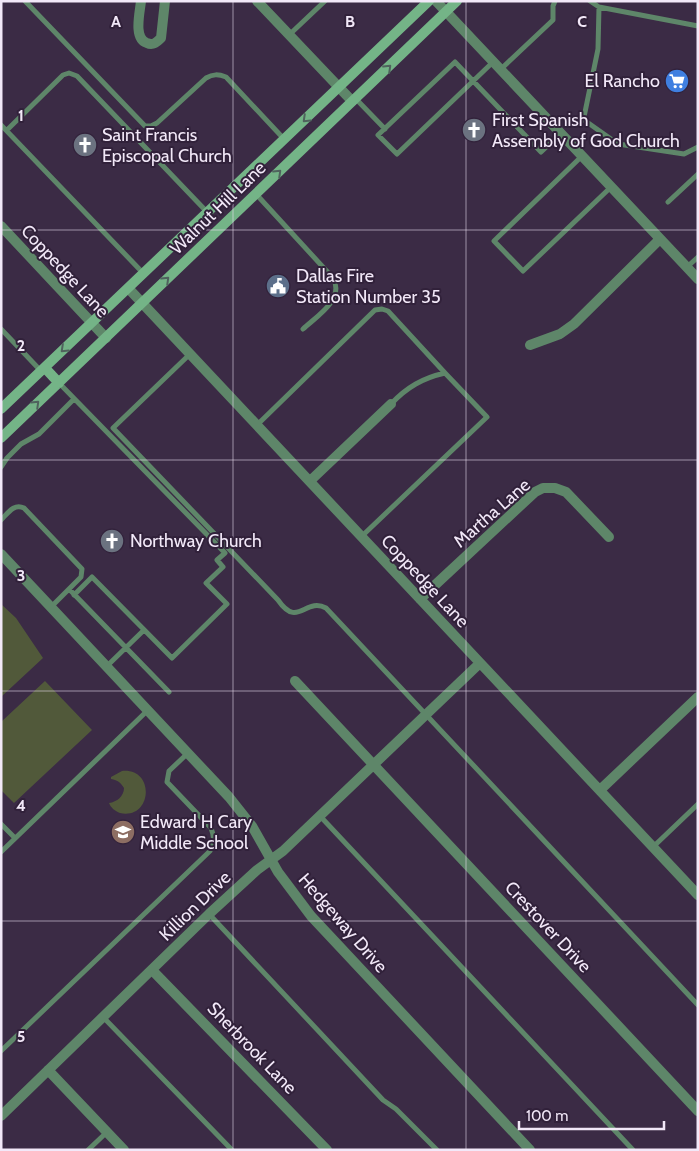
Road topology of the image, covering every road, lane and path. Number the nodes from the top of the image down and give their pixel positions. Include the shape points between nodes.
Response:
1 (24, 1) edge
2 (141, 1) edge
3 (165, 1) edge
4 (257, 1) edge
5 (324, 1) edge
6 (429, 1) edge
7 (436, 1) edge
8 (457, 1) edge
9 (556, 1) edge
10 (590, 1) edge
11 (599, 7) junction
12 (446, 12) junction
13 (698, 26) edge
14 (289, 35) junction
15 (497, 66) junction
16 (473, 81) junction
17 (339, 87) junction
18 (354, 100) junction
19 (1, 125) edge
20 (385, 129) junction
21 (6, 130) junction
22 (560, 134) junction
23 (284, 140) junction
24 (698, 147) edge
25 (582, 156) junction
26 (698, 174) edge
27 (242, 180) junction
28 (610, 187) junction
29 (256, 194) junction
30 (668, 202) dead end
31 (206, 215) junction
32 (1, 226) edge
33 (217, 231) junction
34 (660, 239) junction
35 (698, 257) edge
36 (687, 268) junction
37 (144, 274) junction
38 (698, 279) edge
39 (129, 289) junction
40 (142, 303) junction
41 (92, 323) junction
42 (1, 329) edge
43 (303, 329) dead end
44 (106, 338) junction
45 (530, 345) dead end
46 (190, 354) junction
47 (43, 370) junction
48 (445, 373) junction
49 (59, 383) junction
50 (74, 399) junction
51 (391, 404) joint
52 (1, 409) edge
53 (256, 425) junction
54 (1, 438) edge
55 (1, 467) edge
56 (310, 482) junction
57 (2, 518) edge
58 (361, 536) junction
59 (609, 537) dead end
60 (1, 554) edge
61 (69, 589) junction
62 (74, 594) junction
63 (420, 599) junction
64 (51, 607) junction
65 (144, 630) junction
66 (126, 648) junction
67 (480, 663) junction
68 (107, 667) junction
69 (295, 681) dead end
70 (170, 692) dead end
71 (698, 697) edge
72 (148, 710) junction
73 (426, 714) junction
74 (188, 753) junction
75 (374, 764) junction
76 (600, 790) junction
77 (698, 804) edge
78 (320, 816) junction
79 (1, 824) edge
80 (15, 838) junction
81 (653, 847) junction
82 (1, 852) edge
83 (271, 859) junction
84 (698, 895) edge
85 (209, 914) junction
86 (152, 970) junction
87 (698, 1005) edge
88 (103, 1017) junction
89 (1, 1051) edge
90 (48, 1070) junction
91 (698, 1111) edge
92 (1, 1116) edge
93 (107, 1132) junction
94 (88, 1150) edge
95 (124, 1150) edge
96 (232, 1150) edge
97 (327, 1150) edge
98 (437, 1150) edge
99 (530, 1150) edge
100 (633, 1150) edge

1 - 23 lane via 145,126 158,123 206,78 220,74
2 - 3 street via 139,36 151,44 161,38
4 - 14 street
5 - 14 lane
6 - 17 main road, Walnut Hill Lane
7 - 12 street
8 - 12 main road, Walnut Hill Lane
9 - 15 lane via 553,20
10 - 11 lane
11 - 13 lane
11 - 24 lane via 598,49 584,120 618,144 684,154
12 - 15 street
18 -> 12 main road, Walnut Hill Lane
14 - 17 street
15 - 16 lane
15 - 22 street
16 - 20 lane via 455,62
16 - 20 lane via 397,154 378,135
16 - 22 lane via 541,152
17 - 18 street
17 -> 23 main road, Walnut Hill Lane
18 - 20 lane
29 -> 18 main road, Walnut Hill Lane
19 - 21 lane
21 - 31 lane via 62,75 78,76
21 - 37 lane
22 - 25 street
23 - 27 main road, Walnut Hill Lane
25 - 28 street
25 - 28 lane via 494,241 523,271
26 - 30 lane
27 - 29 main road
27 - 31 main road, Walnut Hill Lane
28 - 34 street
29 - 33 main road, Walnut Hill Lane
29 - 43 lane via 336,282 334,298
31 - 33 main road
31 - 37 main road, Walnut Hill Lane
32 - 41 street, Coppedge Lane
40 -> 33 main road, Walnut Hill Lane
34 - 36 street
34 - 45 street via 574,324 560,334
35 - 36 lane
36 - 38 street
37 - 39 main road, Walnut Hill Lane
39 - 40 street, Coppedge Lane
39 - 41 main road, Walnut Hill Lane
40 - 44 main road, Walnut Hill Lane
40 - 46 street, Coppedge Lane
41 - 44 street, Coppedge Lane
41 -> 47 main road, Walnut Hill Lane
42 - 47 lane
44 - 49 main road, Walnut Hill Lane
46 - 53 street, Coppedge Lane
46 - 73 lane via 113,428 284,609 290,613 321,605 326,608
47 - 49 main road
47 - 52 main road, Walnut Hill Lane
48 - 51 lane via 415,383
48 - 53 lane via 388,310 375,310
48 - 58 lane via 487,417
49 - 50 lane
54 -> 49 main road, Walnut Hill Lane
50 - 55 lane via 39,434 21,444
50 - 65 lane via 225,553 217,560 223,567 206,583 227,604 172,658
51 - 56 street
53 - 56 street, Coppedge Lane
56 - 58 street, Coppedge Lane
57 - 61 lane via 14,507 24,508 80,567 81,577
58 - 63 street, Coppedge Lane
59 - 63 street, Martha Lane via 566,492 543,488
60 - 64 street, Hedgeway Drive
61 - 62 lane
61 - 64 lane
62 - 65 lane via 92,577
62 - 66 lane
63 - 67 street, Coppedge Lane
64 - 68 street, Hedgeway Drive
65 - 66 lane
66 - 68 lane
66 - 70 lane
67 - 73 street, Killion Drive
67 - 76 street, Coppedge Lane
68 - 72 street, Hedgeway Drive
69 - 75 street, Crestover Drive
71 - 76 street
72 - 74 street, Hedgeway Drive
72 - 80 lane
73 - 75 street, Killion Drive
73 - 87 lane
74 - 83 street, Hedgeway Drive via 241,811
74 - 89 lane via 169,771 167,782 211,828 214,842 210,851
75 - 78 street, Killion Drive
75 - 91 street, Crestover Drive
76 - 81 street, Coppedge Lane
77 - 81 lane
78 - 83 street, Killion Drive
78 - 100 lane
79 - 80 lane
80 - 82 lane
81 - 84 street, Coppedge Lane
83 - 85 street, Killion Drive
83 - 99 street, Hedgeway Drive via 311,916
85 - 86 street, Killion Drive
85 - 98 lane via 383,1100
86 - 88 street, Killion Drive
86 - 97 street, Sherbrook Lane
88 - 90 street, Killion Drive
88 - 96 lane
90 - 92 street, Killion Drive
90 - 93 street
93 - 94 lane
93 - 95 street

